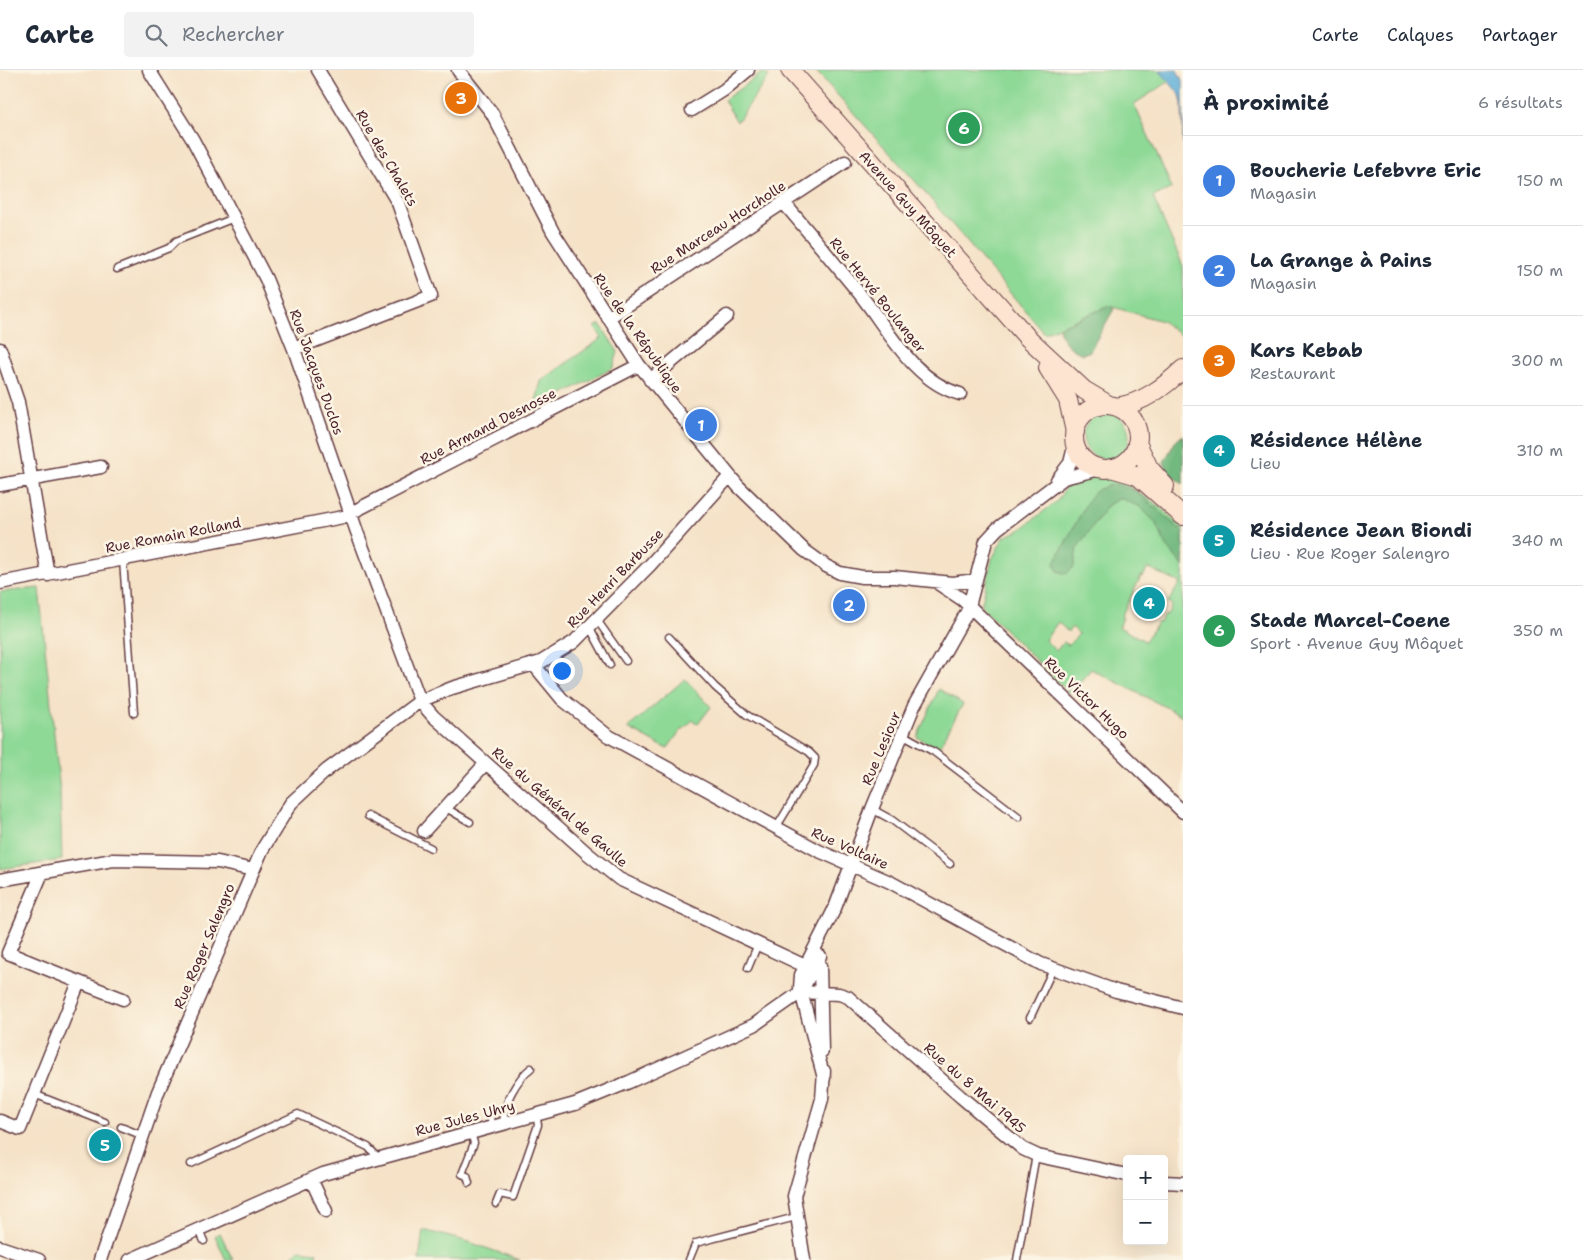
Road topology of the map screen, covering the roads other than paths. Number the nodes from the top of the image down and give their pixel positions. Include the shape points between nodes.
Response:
1 (149, 70) edge
2 (318, 70) edge
3 (458, 70) edge
4 (748, 70) edge
5 (790, 70) edge
6 (692, 110) dead end
7 (845, 162) dead end
8 (783, 202) junction
9 (234, 218) junction
10 (117, 269) dead end
11 (727, 316) dead end
12 (608, 318) junction
13 (1027, 337) junction
14 (0, 349) edge
15 (294, 350) junction
16 (639, 365) junction
17 (1177, 374) edge
18 (650, 380) junction
19 (960, 394) dead end
20 (1113, 406) junction
21 (1137, 436) junction
22 (1075, 437) junction
23 (101, 468) dead end
24 (1107, 468) junction
25 (729, 477) junction
26 (32, 480) junction
27 (0, 485) edge
28 (1050, 487) junction
29 (1183, 503) edge
30 (350, 514) junction
31 (1183, 516) edge
32 (123, 560) junction
33 (48, 575) junction
34 (976, 580) junction
35 (932, 581) junction
36 (0, 584) edge
37 (969, 606) junction
38 (593, 624) junction
39 (669, 637) dead end
40 (626, 661) dead end
41 (534, 665) junction
42 (610, 665) dead end
43 (420, 701) junction
44 (134, 712) dead end
45 (902, 734) junction
46 (486, 763) junction
47 (446, 808) junction
48 (872, 808) junction
49 (1183, 812) edge
50 (368, 816) dead end
51 (1019, 817) dead end
52 (470, 822) dead end
53 (776, 828) junction
54 (424, 831) joint
55 (412, 838) junction
56 (431, 848) dead end
57 (950, 864) dead end
58 (852, 865) junction
59 (254, 870) junction
60 (42, 874) junction
61 (0, 880) edge
62 (836, 908) junction
63 (758, 944) junction
64 (748, 968) dead end
65 (813, 969) junction
66 (1053, 969) junction
67 (80, 982) junction
68 (802, 992) junction
69 (821, 993) junction
70 (122, 999) dead end
71 (1183, 1008) edge
72 (1030, 1018) dead end
73 (531, 1068) dead end
74 (824, 1078) junction
75 (34, 1094) junction
76 (494, 1109) dead end
77 (536, 1114) junction
78 (0, 1122) edge
79 (105, 1122) dead end
80 (499, 1125) junction
81 (121, 1128) dead end
82 (471, 1133) junction
83 (141, 1135) junction
84 (1036, 1155) junction
85 (378, 1157) junction
86 (191, 1164) dead end
87 (1123, 1174) edge
88 (311, 1180) junction
89 (1168, 1182) edge
90 (469, 1183) dead end
91 (1183, 1183) edge
92 (496, 1204) dead end
93 (326, 1211) dead end
94 (796, 1217) junction
95 (0, 1247) edge
96 (139, 1258) edge
97 (39, 1260) edge
98 (100, 1260) edge
99 (689, 1260) edge
100 (804, 1260) edge
101 (1016, 1260) edge

1 - 9 street, Rue Jacques Duclos via 190,135
2 - 15 street, Rue des Chalets via 398,203 431,296
3 - 12 street, Rue de la République via 492,113 552,232
4 - 6 street
5 - 13 main road, Avenue Guy Môquet
7 - 8 street, Rue Marceau Horcholle
8 - 12 street, Rue Marceau Horcholle
8 - 19 street, Rue Hervé Boulanger via 873,310 908,358 939,385
9 - 10 lane
9 - 15 street, Rue Jacques Duclos via 264,274
11 - 18 street
12 - 16 street, Rue de la République
13 - 20 main road, Avenue Guy Môquet via 1084,390
13 - 22 main road, Avenue Guy Môquet via 1065,394 1072,413
14 - 26 street via 18,402
15 - 30 street, Rue Jacques Duclos
16 - 18 street, Rue de la République
16 - 30 street, Rue Armand Desnosse
17 - 20 main road via 1139,401
17 - 21 main road via 1152,403
18 - 25 street, Rue de la République
20 - 21 main road via 1131,417
20 - 22 main road via 1095,407 1087,412 1078,423
21 - 24 main road via 1128,460
21 - 29 main road via 1153,473
22 - 24 main road via 1084,459
22 - 28 street via 1070,463
23 - 26 street
24 - 28 street via 1071,476
24 - 31 main road via 1138,476
25 - 35 street, Rue de la République via 804,550 832,569 853,576
25 - 38 street, Rue Henri Barbusse
26 - 27 street
26 - 33 street
28 - 34 street, Rue Lesiour via 988,538
30 - 32 street, Rue Romain Rolland
30 - 43 street, Rue Jacques Duclos
32 - 33 street, Rue Romain Rolland
32 - 44 lane
33 - 36 street, Rue Romain Rolland
34 - 35 street, Rue de la République via 959,584
34 - 37 street, Rue Lesiour
35 - 37 street, Rue de la République via 950,590
37 - 45 street, Rue Lesiour
37 - 49 street, Rue Victor Hugo
38 - 40 lane
38 - 41 street, Rue Henri Barbusse via 566,648
38 - 42 lane
39 - 53 lane via 725,696 754,720 814,758 814,764
41 - 43 street, Rue Henri Barbusse via 452,688
41 - 53 street, Rue Voltaire via 562,699 607,735
43 - 46 street, Rue du Général de Gaulle
43 - 59 street, Rue Roger Salengro via 303,790 272,832
45 - 48 street, Rue Lesiour
45 - 51 lane via 934,752
46 - 47 street
46 - 63 street, Rue du Général de Gaulle via 619,879
47 - 52 lane
47 - 54 street
48 - 57 lane
48 - 58 street, Rue Lesiour
50 - 55 lane
53 - 58 street, Rue Voltaire via 827,856
54 - 55 lane
55 - 56 lane
58 - 62 street, Rue Lesiour
58 - 66 street, Rue Voltaire via 900,887
59 - 60 street via 218,862 113,860
59 - 83 street, Rue Roger Salengro
60 - 61 street
60 - 67 street via 8,954
62 - 65 street, Rue Lesiour
62 - 65 street, Rue Lesiour
63 - 64 lane
63 - 65 street, Rue du Général de Gaulle
65 - 68 street, Rue Lesiour via 801,976
65 - 69 street, Rue Lesiour
66 - 71 street, Rue Voltaire via 1116,991
66 - 72 lane
67 - 70 street
67 - 75 street
68 - 69 street, Rue du 8 Mai 1945
68 - 74 street, Rue Lesiour
68 - 77 street, Rue Jules Uhry via 739,1033 596,1096
69 - 74 street, Rue Lesiour
69 - 84 street, Rue du 8 Mai 1945 via 839,994 852,1000 961,1098 1023,1149
73 - 80 lane via 523,1074
74 - 94 street via 822,1099 796,1189
75 - 78 street via 20,1129
75 - 79 lane
76 - 80 lane via 490,1117
77 - 80 street, Rue Jules Uhry
77 - 92 lane via 538,1125 513,1197 500,1194
80 - 82 street, Rue Jules Uhry
81 - 83 lane
82 - 85 street, Rue Jules Uhry
82 - 90 lane via 474,1143 462,1174 467,1176
83 - 98 street, Rue Roger Salengro
84 - 87 street, Rue du 8 Mai 1945
84 - 101 lane
85 - 86 lane via 368,1147 298,1114
85 - 88 street, Rue Jules Uhry
88 - 93 street
88 - 96 street, Rue Jules Uhry via 201,1236
89 - 91 street
94 - 99 lane via 696,1243
94 - 100 street
95 - 97 street

